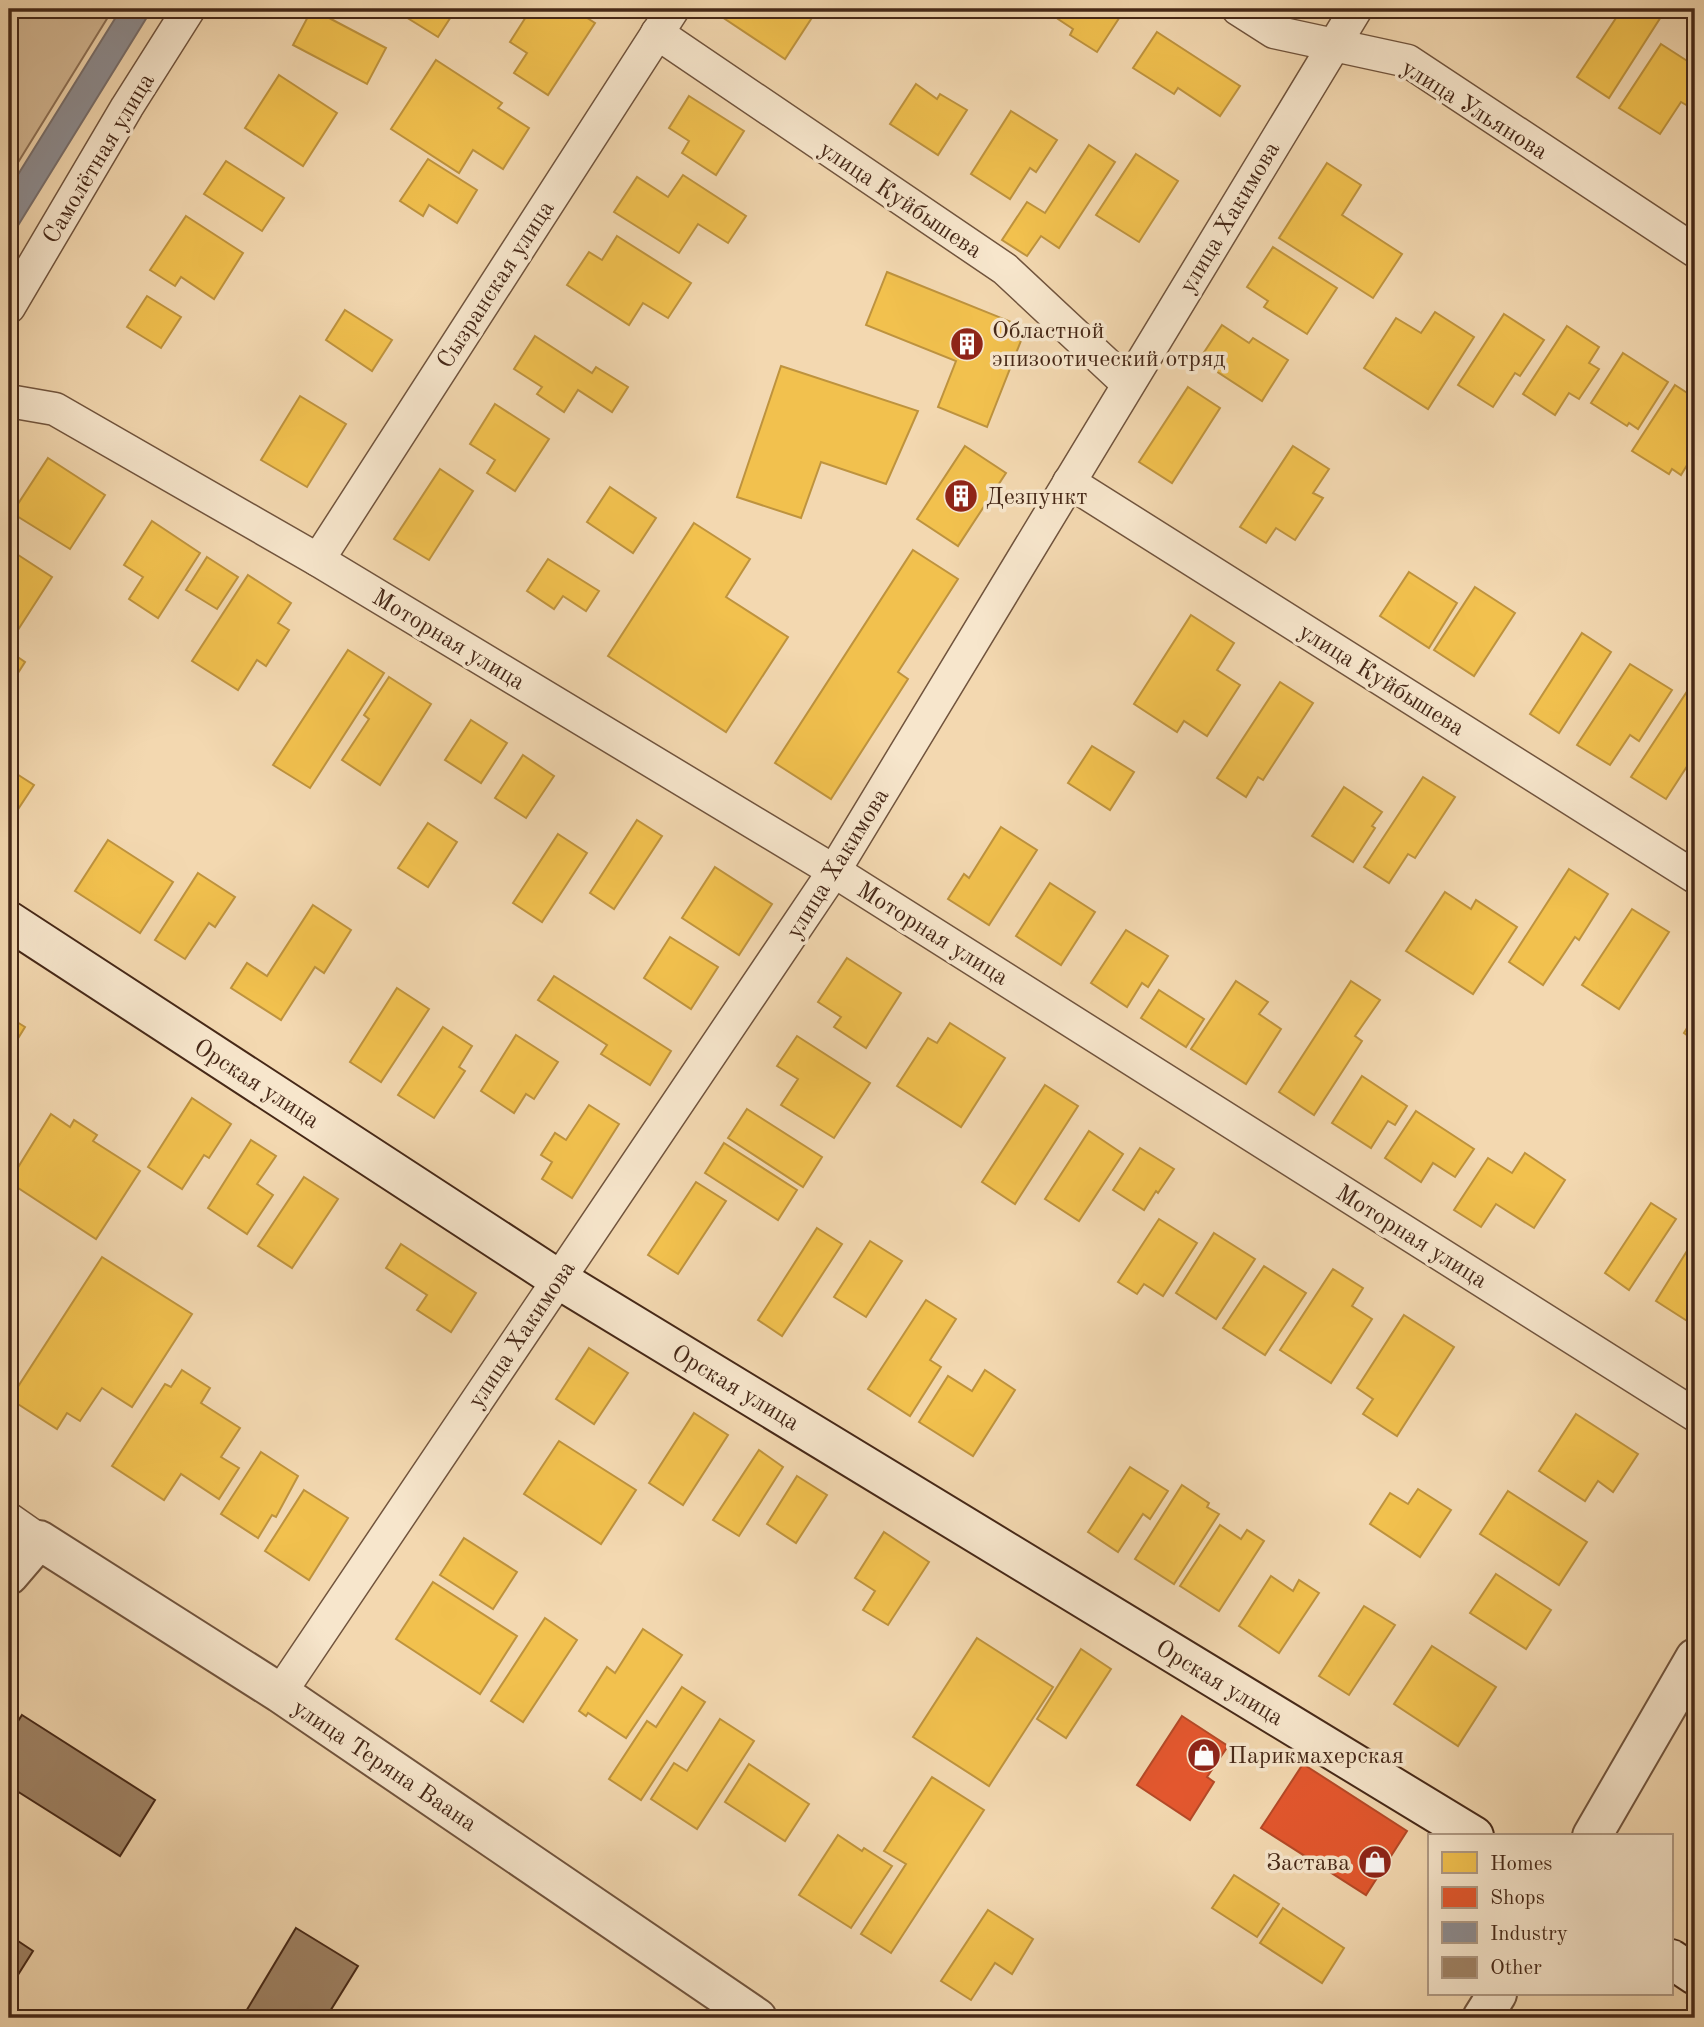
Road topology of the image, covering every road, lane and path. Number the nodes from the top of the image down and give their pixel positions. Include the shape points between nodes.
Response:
1 (189, 9) edge
2 (1238, 9) edge
3 (1356, 9) edge
4 (665, 21) edge
5 (1334, 44) junction
6 (1695, 251) edge
7 (9, 307) edge
8 (1128, 384) junction
9 (9, 401) edge
10 (1069, 482) junction
11 (318, 560) junction
12 (834, 871) junction
13 (1695, 877) edge
14 (9, 921) edge
15 (558, 1279) junction
16 (1695, 1415) edge
17 (24, 1529) edge
18 (9, 1576) edge
19 (1695, 1658) edge
20 (280, 1693) junction
21 (1471, 1834) edge
22 (1593, 1834) edge
23 (1672, 1960) edge
24 (1695, 1975) edge
25 (1496, 1996) edge
26 (757, 2018) edge
27 (1482, 2018) edge

1 - 7 street, Самолётная улица
2 - 5 street, улица Ульянова via 1274,32
3 - 5 street, улица Хакимова
4 - 8 street, улица Куйбышева via 1005,269
4 - 11 street, Сызранская улица
5 - 6 street, улица Ульянова via 1408,61
5 - 8 street, улица Хакимова
8 - 10 street, улица Хакимова
9 - 11 street, Моторная улица via 55,409
10 - 12 street, улица Хакимова
10 - 13 street, улица Куйбышева
11 - 12 street, Моторная улица
12 - 15 street, улица Хакимова
12 - 16 street, Моторная улица
14 - 15 main road, Орская улица
15 - 20 street, улица Хакимова
15 - 21 main road, Орская улица
17 - 18 main road
17 - 20 main road, улица Теряна Ваана
19 - 22 main road
20 - 26 main road, улица Теряна Ваана
23 - 24 main road
25 - 27 main road

